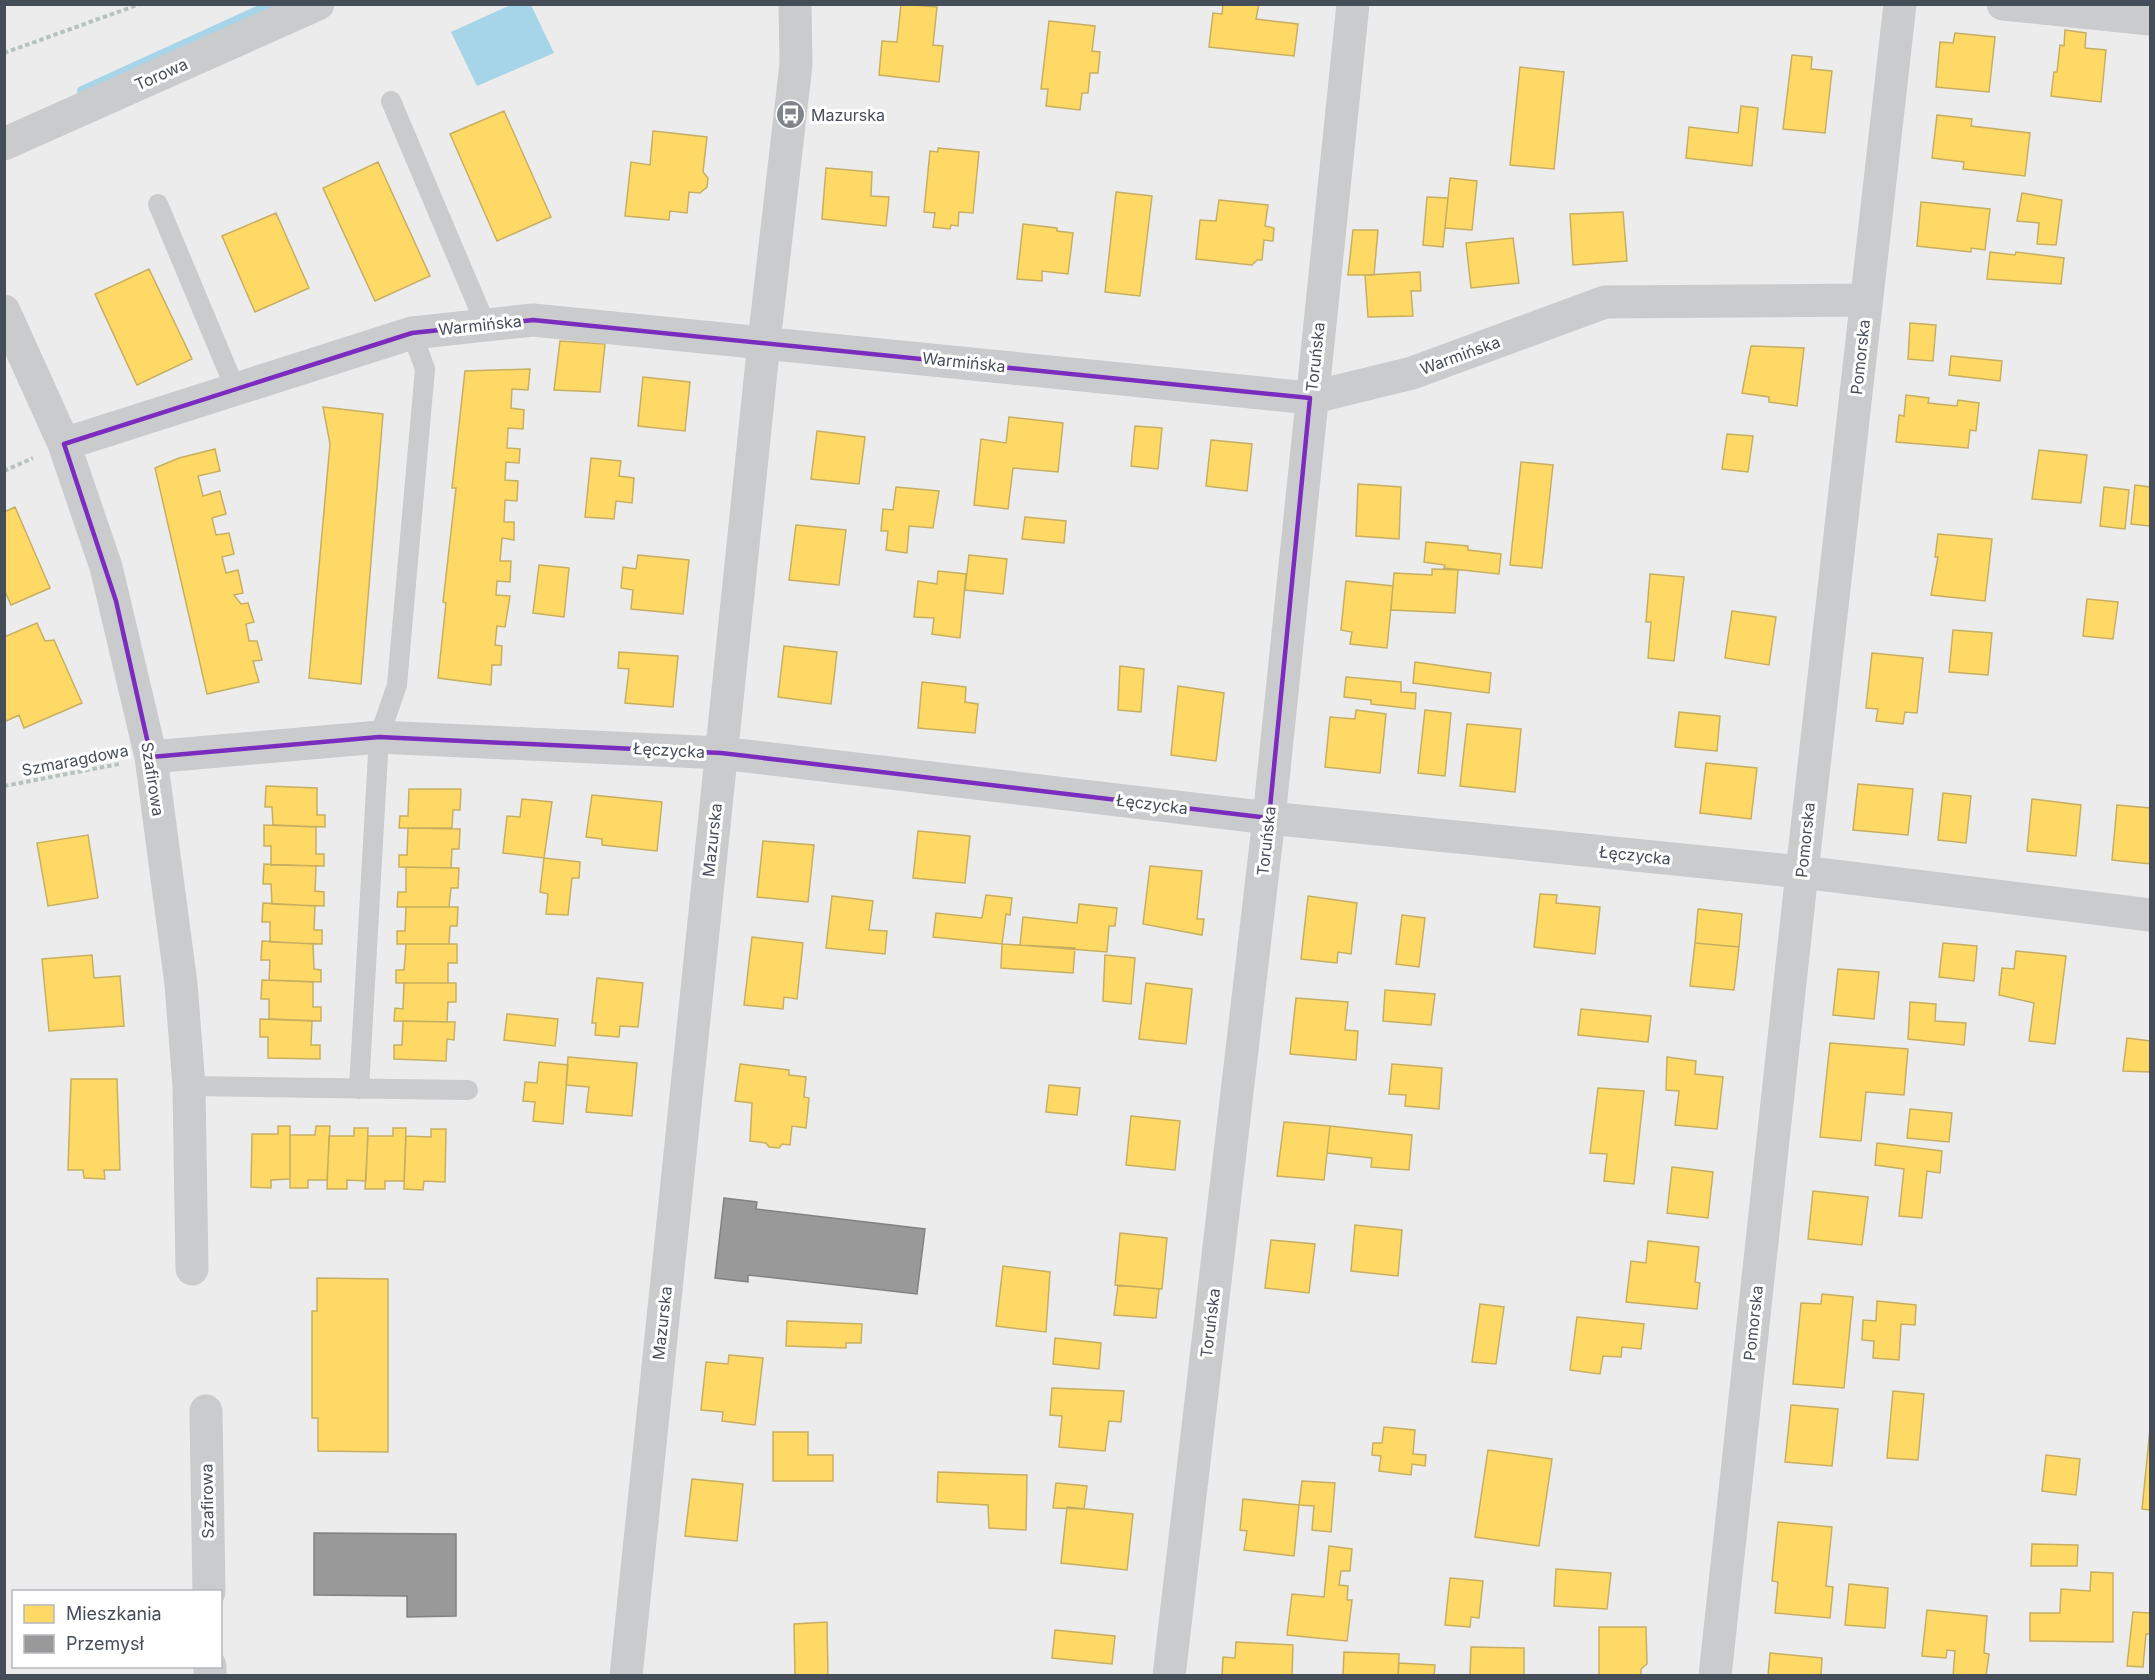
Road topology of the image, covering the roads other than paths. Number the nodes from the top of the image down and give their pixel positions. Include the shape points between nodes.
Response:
1 (318, 4) edge
2 (795, 4) edge
3 (1353, 4) edge
4 (1900, 4) edge
5 (2003, 4) edge
6 (2151, 19) edge
7 (391, 101) dead end
8 (4, 144) edge
9 (158, 204) dead end
10 (1866, 300) junction
11 (4, 311) edge
12 (485, 323) junction
13 (412, 333) junction
14 (764, 342) junction
15 (235, 388) junction
16 (1310, 398) junction
17 (64, 444) junction
18 (379, 737) junction
19 (721, 753) junction
20 (151, 757) junction
21 (1269, 818) junction
22 (1802, 872) junction
23 (2151, 915) edge
24 (189, 1086) junction
25 (359, 1089) junction
26 (468, 1090) dead end
27 (192, 1269) dead end
28 (206, 1411) dead end
29 (209, 1590) edge
30 (626, 1676) edge
31 (1169, 1676) edge
32 (1715, 1676) edge

1 - 8 street, Torowa
2 - 14 street, Mazurska via 796,64
3 - 16 street, Toruńska
4 - 10 street, Pomorska
5 - 6 street
7 - 12 lane
9 - 15 lane
10 - 16 street, Warmińska via 1605,302 1412,373
10 - 22 street, Pomorska
11 - 17 street, Szafirowa
12 - 13 street, Warmińska
12 - 14 street, Warmińska via 533,320
13 - 15 street, Warmińska
13 - 18 lane via 424,381 397,685
14 - 16 street, Warmińska
14 - 19 street, Mazurska
15 - 17 street, Warmińska
16 - 21 street, Toruńska
17 - 20 street, Szafirowa via 116,601
18 - 19 street, Łęczycka
18 - 20 street, Łęczycka
18 - 25 lane
19 - 21 street, Łęczycka
19 - 30 street, Mazurska
20 - 24 street, Szafirowa via 181,984
21 - 22 street, Łęczycka
21 - 31 street, Toruńska
22 - 23 street, Łęczycka
22 - 32 street, Pomorska
24 - 25 lane
24 - 27 street, Szafirowa
25 - 26 lane
28 - 29 street, Szafirowa

